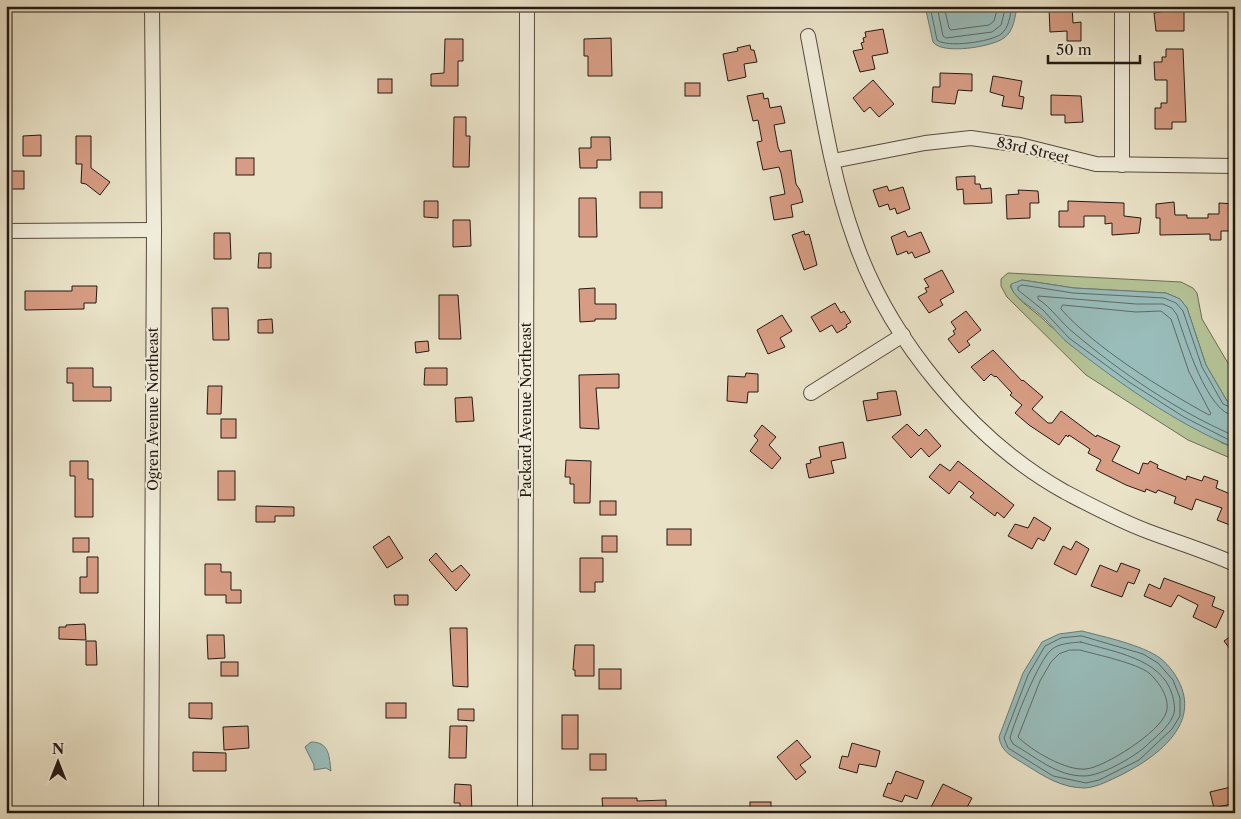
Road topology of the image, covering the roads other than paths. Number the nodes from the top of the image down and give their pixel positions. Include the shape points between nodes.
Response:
1 (152, 6) edge
2 (527, 6) edge
3 (1122, 6) edge
4 (808, 36) dead end
5 (833, 161) junction
6 (1122, 165) junction
7 (1235, 166) edge
8 (154, 230) junction
9 (6, 231) edge
10 (903, 335) junction
11 (811, 393) dead end
12 (1235, 564) edge
13 (151, 813) edge
14 (525, 813) edge

1 - 8 street, Ogren Avenue Northeast
2 - 14 street, Packard Avenue Northeast
3 - 6 street
4 - 5 street
5 - 6 street, 83rd Street via 925,142 971,138 1020,145 1076,161
5 - 10 street via 854,240
6 - 7 street, 83rd Street
8 - 9 street
8 - 13 street, Ogren Avenue Northeast
10 - 11 street
10 - 12 street via 960,408 1030,469 1118,520

